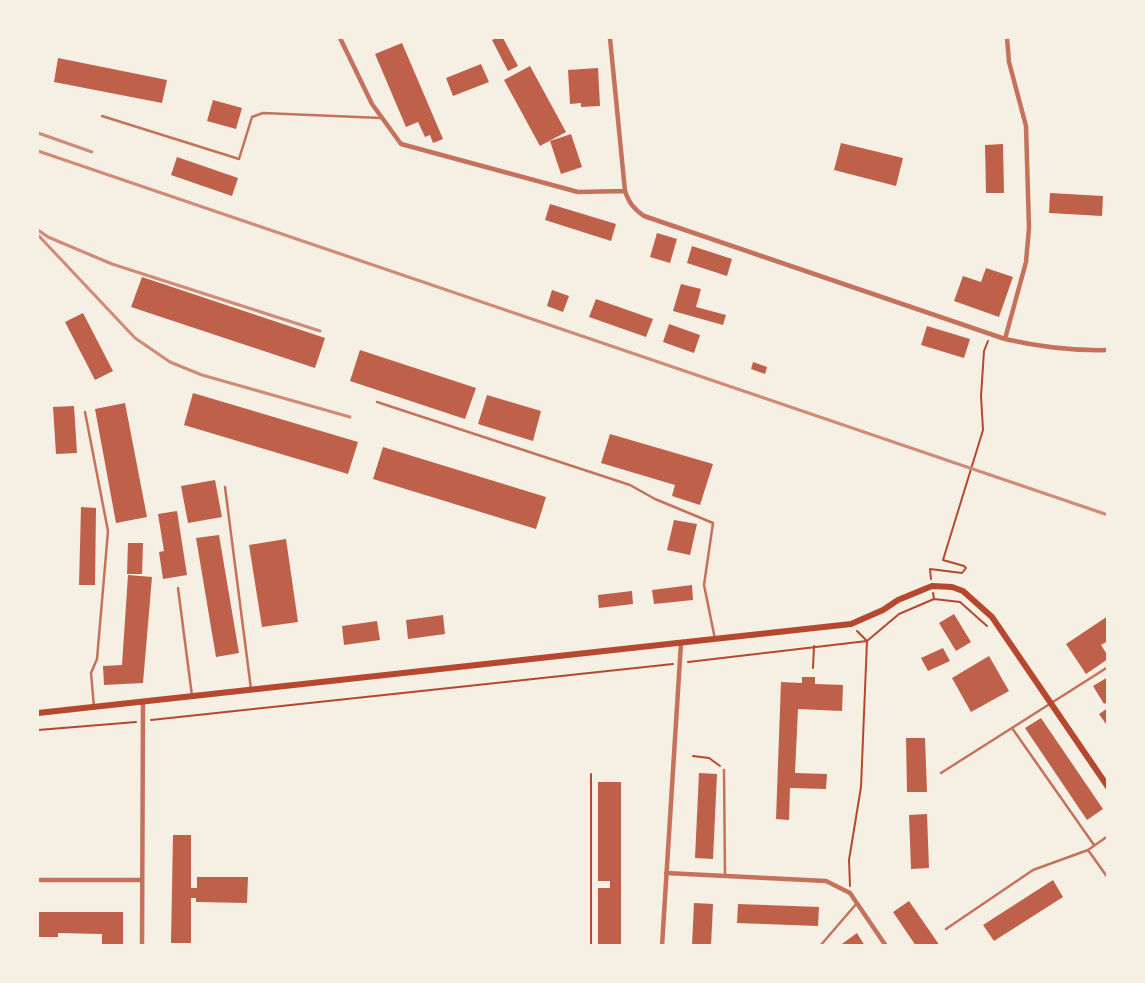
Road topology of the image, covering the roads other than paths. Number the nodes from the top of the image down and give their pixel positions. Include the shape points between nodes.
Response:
1 (340, 38) edge
2 (610, 38) edge
3 (1007, 38) edge
4 (102, 116) dead end
5 (381, 118) junction
6 (625, 191) junction
7 (1005, 339) junction
8 (1108, 350) edge
9 (377, 402) dead end
10 (85, 412) dead end
11 (225, 487) dead end
12 (178, 588) dead end
13 (715, 639) junction
14 (681, 643) junction
15 (1108, 667) edge
16 (251, 689) junction
17 (192, 696) junction
18 (143, 701) junction
19 (1051, 703) junction
20 (94, 707) junction
21 (38, 713) edge
22 (1012, 728) junction
23 (724, 770) road end
24 (941, 773) dead end
25 (1108, 787) edge
26 (1108, 836) edge
27 (1094, 845) junction
28 (1088, 850) junction
29 (666, 873) junction
30 (725, 876) junction
31 (1108, 878) edge
32 (38, 880) edge
33 (141, 880) junction
34 (857, 903) junction
35 (946, 929) dead end
36 (142, 946) edge
37 (662, 946) edge
38 (820, 946) edge
39 (886, 946) edge

1 - 5 street
2 - 6 street
3 - 7 street via 1009,62 1026,126 1029,228 1026,262
4 - 5 lane via 239,159 252,117 263,113
5 - 6 street via 402,144 578,192
6 - 7 street via 634,209 658,222
7 - 8 street via 1056,349
9 - 13 lane via 630,485 713,523 704,585
10 - 20 lane via 108,532 97,659 91,673
11 - 16 lane
12 - 17 lane
13 - 14 main road
13 - 19 main road via 851,624 932,586 952,587 963,591 992,617
14 - 16 main road
14 - 29 street
15 - 19 lane
16 - 17 main road
17 - 18 main road
18 - 20 main road
18 - 33 street
19 - 22 lane
19 - 25 main road
20 - 21 main road
22 - 24 lane
22 - 27 lane
23 - 30 lane
26 - 27 lane
27 - 28 lane
28 - 31 lane
28 - 35 lane via 1033,870
29 - 30 street
29 - 37 street
30 - 34 street via 826,881 850,893
32 - 33 street
33 - 36 street
34 - 38 lane
34 - 39 street

